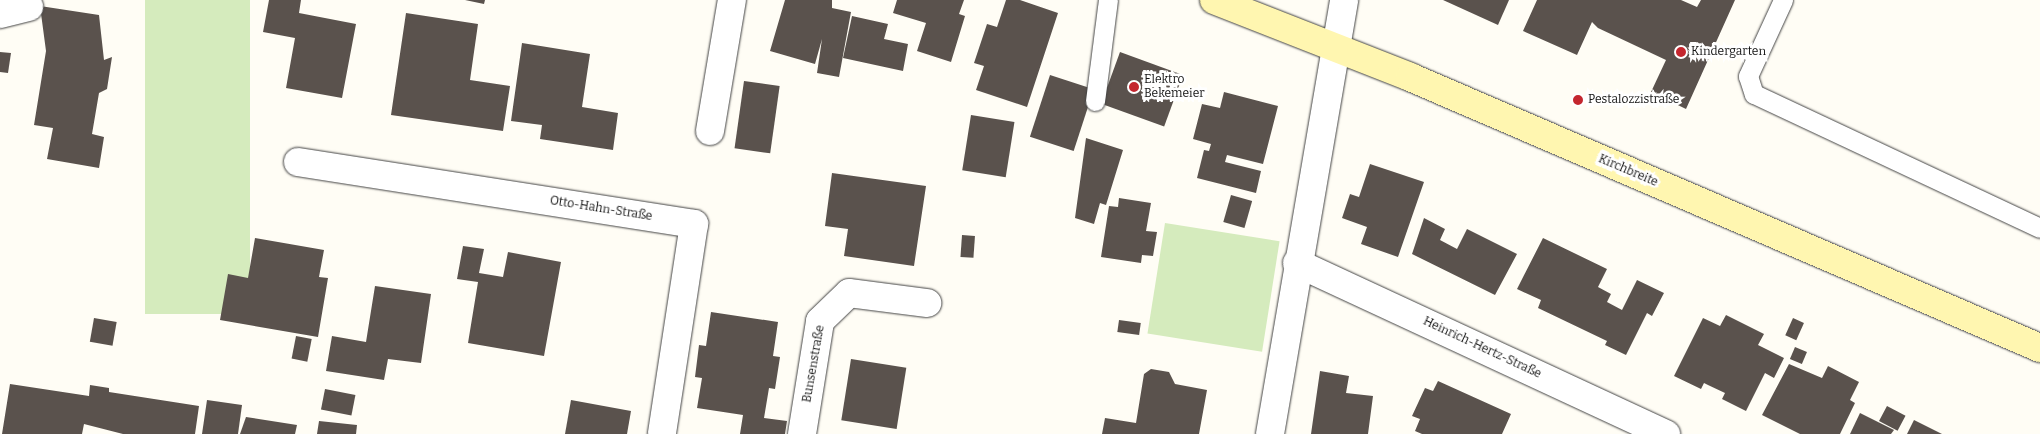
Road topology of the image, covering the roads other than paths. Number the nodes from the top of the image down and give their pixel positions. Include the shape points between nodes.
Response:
1 (732, 0) edge
2 (1108, 0) edge
3 (1214, 0) edge
4 (1344, 0) edge
5 (1783, 0) edge
6 (29, 7) dead end
7 (0, 14) edge
8 (1337, 49) junction
9 (1095, 101) dead end
10 (710, 131) dead end
11 (298, 162) dead end
12 (2040, 228) edge
13 (1298, 263) junction
14 (927, 303) dead end
15 (2040, 348) edge
16 (662, 434) edge
17 (802, 434) edge
18 (1270, 434) edge
19 (1666, 434) edge

1 - 10 street
2 - 9 lane
3 - 8 street, Kirchbreite
4 - 8 street
5 - 12 lane via 1748,76 1754,94
6 - 7 street
8 - 13 street
8 - 15 street, Kirchbreite via 1410,77
11 - 16 street, Otto-Hahn-Straße via 694,224
13 - 18 street
13 - 19 street, Heinrich-Hertz-Straße
14 - 17 street, Bunsenstraße via 849,293 820,321

